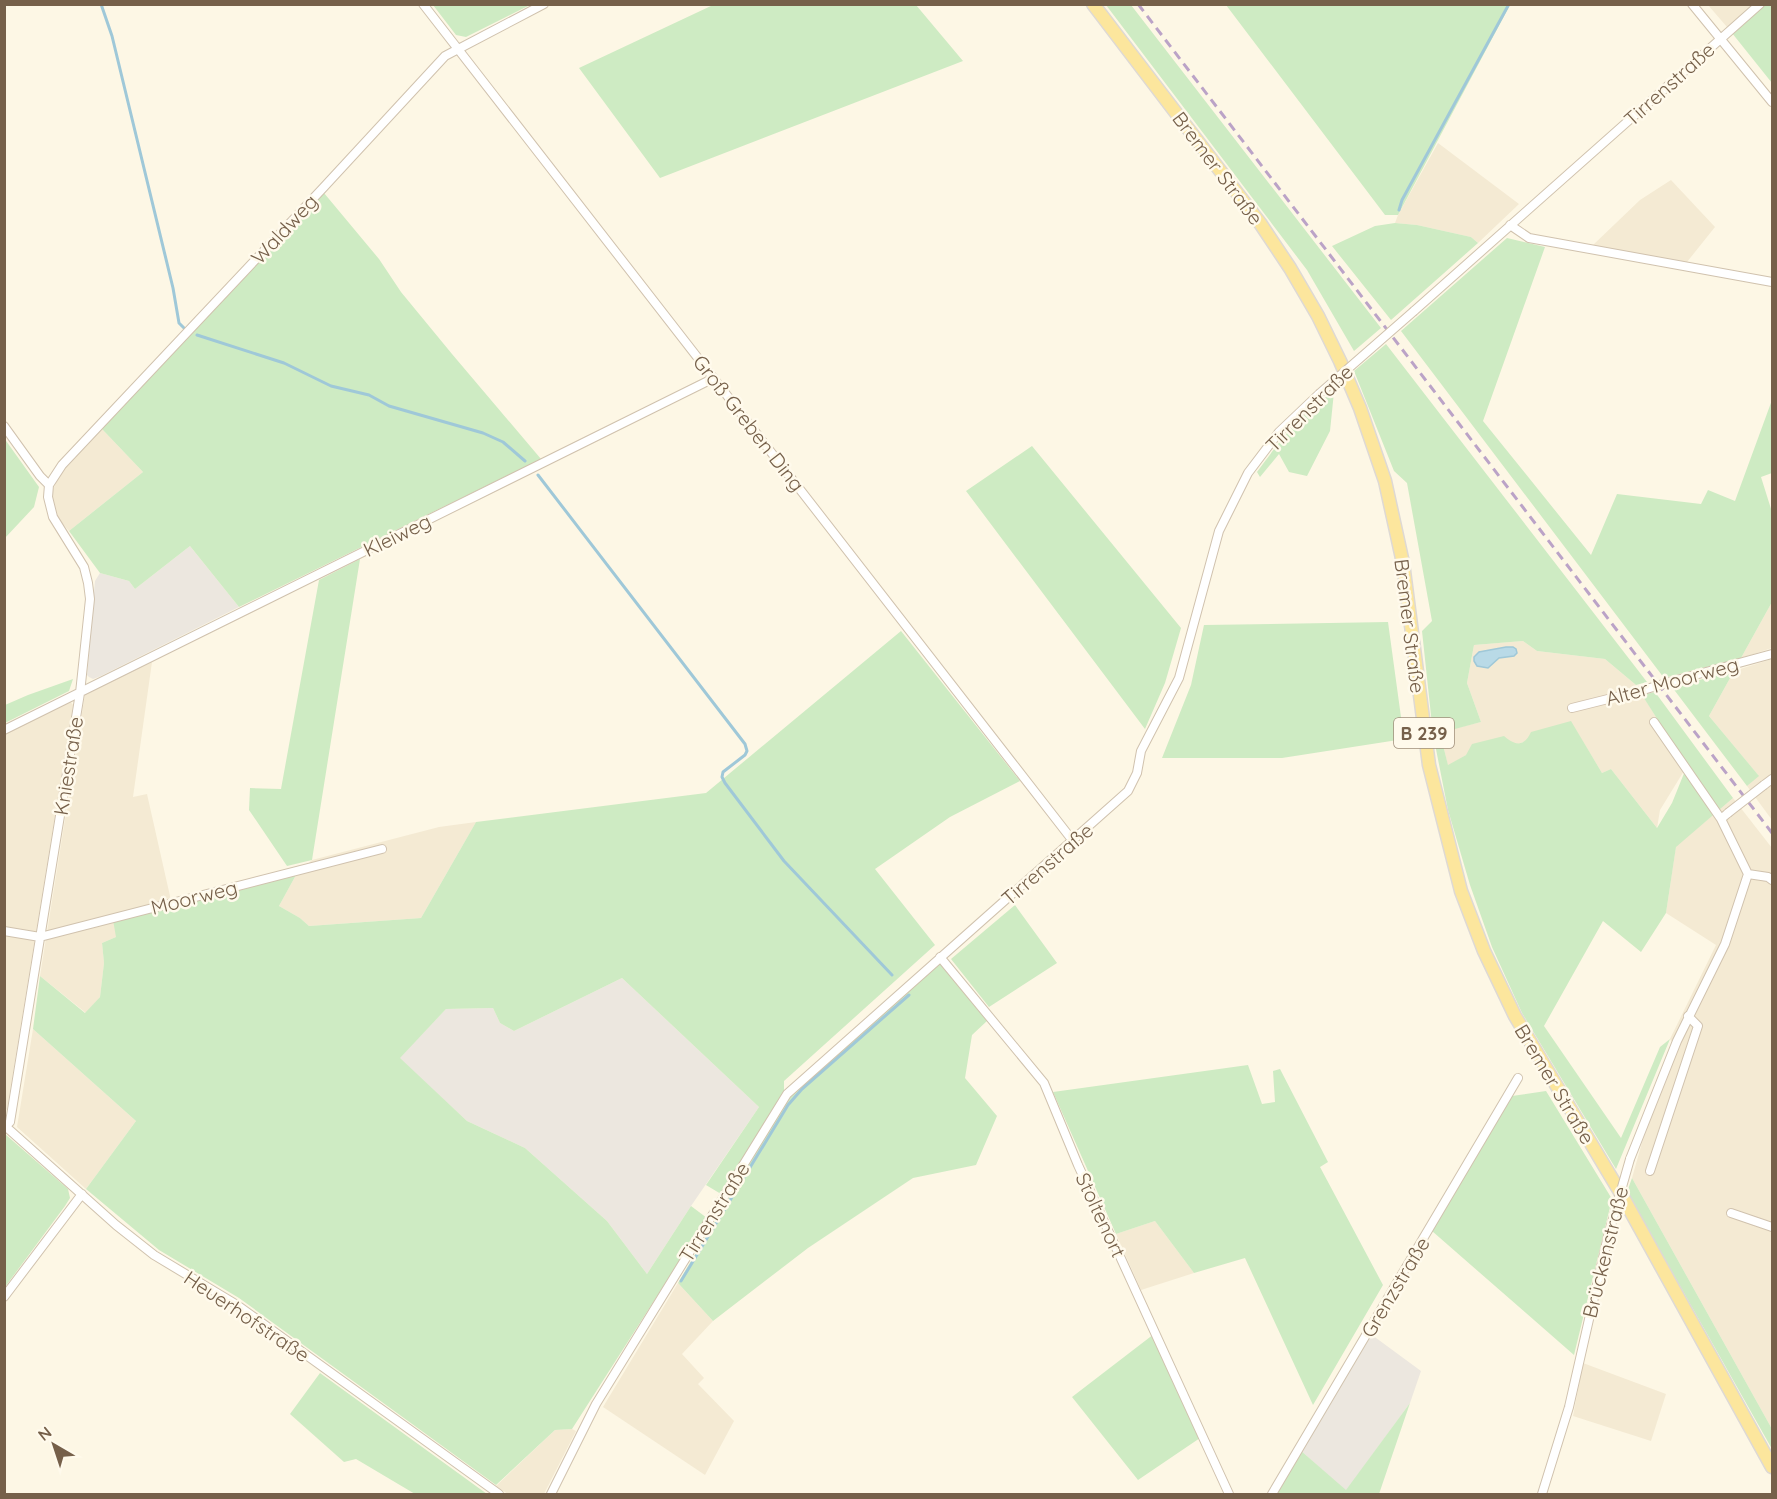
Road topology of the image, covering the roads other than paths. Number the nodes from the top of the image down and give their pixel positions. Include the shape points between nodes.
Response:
1 (423, 4) edge
2 (544, 4) edge
3 (1094, 4) edge
4 (1692, 4) edge
5 (1760, 4) edge
6 (1720, 39) junction
7 (456, 49) junction
8 (1773, 102) edge
9 (1510, 225) junction
10 (1773, 282) edge
11 (714, 378) junction
12 (4, 426) edge
13 (49, 485) junction
14 (1773, 654) edge
15 (80, 693) junction
16 (1572, 708) dead end
17 (1654, 722) dead end
18 (4, 730) edge
19 (1773, 779) edge
20 (1721, 819) junction
21 (1073, 842) junction
22 (382, 849) dead end
23 (1748, 874) junction
24 (1773, 880) edge
25 (4, 931) edge
26 (40, 937) junction
27 (940, 957) junction
28 (1688, 1016) junction
29 (1518, 1078) dead end
30 (5, 1125) edge
31 (1650, 1171) dead end
32 (82, 1194) junction
33 (1731, 1213) dead end
34 (1773, 1227) edge
35 (4, 1297) edge
36 (1773, 1467) edge
37 (499, 1494) edge
38 (551, 1494) edge
39 (1229, 1494) edge
40 (1272, 1494) edge
41 (1542, 1494) edge

1 - 7 street, Groß Greben Ding
2 - 7 street, Waldweg
3 - 36 main road, Bremer Straße / B 239 via 1260,223 1318,316 1340,361 1385,481 1403,563 1429,765 1461,891 1484,951 1515,1016 1620,1192
4 - 6 street
5 - 6 street, Tirrenstraße
6 - 8 street
6 - 9 street, Tirrenstraße
7 - 11 street, Groß Greben Ding
7 - 13 street, Waldweg via 445,56 62,465
9 - 10 street via 1529,238
9 - 21 street, Tirrenstraße, bridge via 1319,394 1279,432 1248,473 1219,531 1179,678 1141,750 1133,784
11 - 15 street, Kleiweg
11 - 21 street, Groß Greben Ding
12 - 13 street
13 - 15 street, Kniestraße via 53,517 84,567 88,583 90,599
14 - 16 street, Alter Moorweg, bridge
15 - 18 street, Kleiweg
15 - 26 street, Kniestraße
17 - 20 street
19 - 20 street, bridge
20 - 23 street
21 - 27 street, Tirrenstraße
22 - 26 street, Moorweg
23 - 24 street
23 - 28 street, Brückenstraße via 1725,944
25 - 26 street, Moorweg
26 - 30 street, Kniestraße via 10,1122
27 - 38 street, Tirrenstraße via 787,1094 596,1404
27 - 39 street, Stoltenort via 1044,1083
28 - 31 street, Brückenstraße via 1698,1026
28 - 41 street, Brückenstraße, bridge via 1630,1159 1569,1407
29 - 40 street, Grenzstraße
30 - 32 street, Heuerhofstraße
32 - 35 street
32 - 37 street, Heuerhofstraße via 154,1255 237,1305
33 - 34 street

